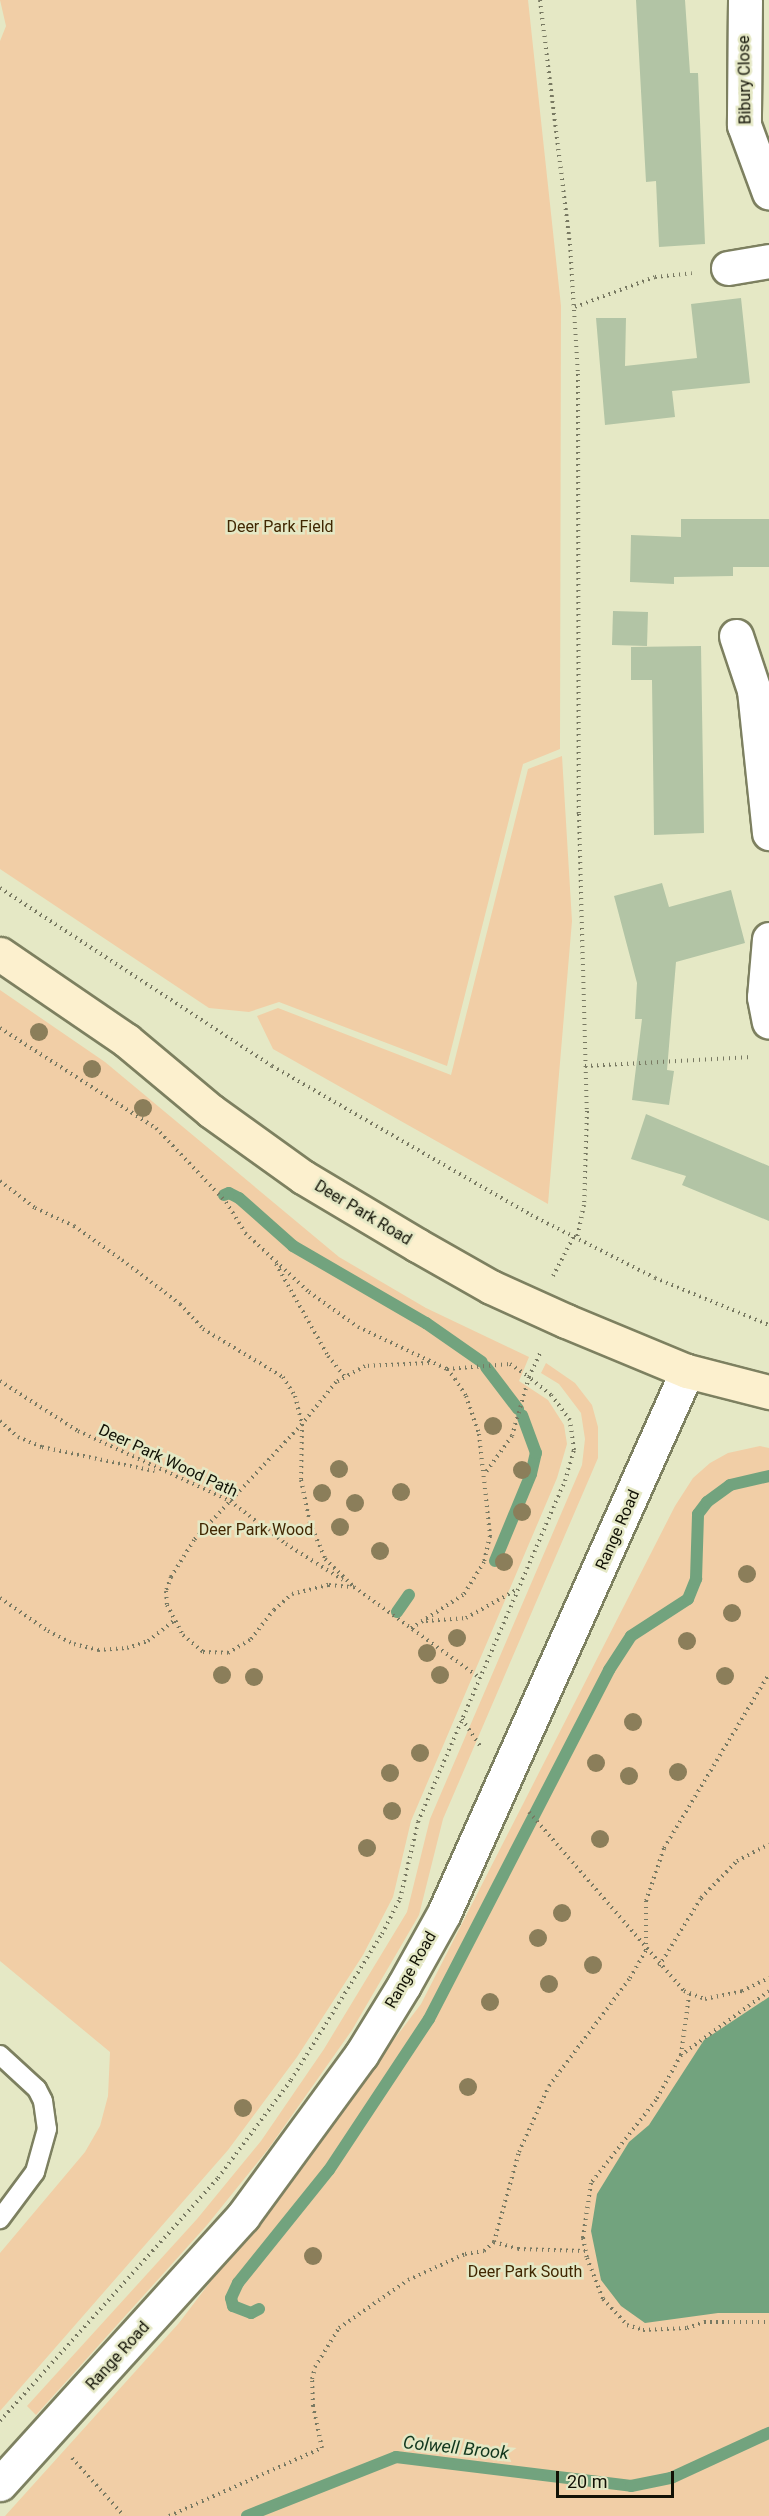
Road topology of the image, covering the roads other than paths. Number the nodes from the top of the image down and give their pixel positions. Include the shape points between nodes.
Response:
1 (746, 0) edge
2 (769, 193) edge
3 (769, 261) edge
4 (728, 268) road end
5 (736, 636) dead end
6 (769, 832) edge
7 (769, 939) edge
8 (0, 954) edge
9 (769, 1022) edge
10 (687, 1371) junction
11 (769, 1392) edge
12 (0, 2055) edge
13 (0, 2219) edge
14 (0, 2484) edge

1 - 2 street, Bibury Close via 744,124
3 - 4 street
5 - 6 street via 754,690
7 - 9 street via 764,997
8 - 10 street, Deer Park Road via 126,1040 211,1111 303,1177 491,1287
10 - 11 street, Deer Park Road
10 - 14 street, Range Road via 444,1913 404,1985 310,2127 243,2216
12 - 13 lane via 37,2089 43,2101 46,2129 35,2172

